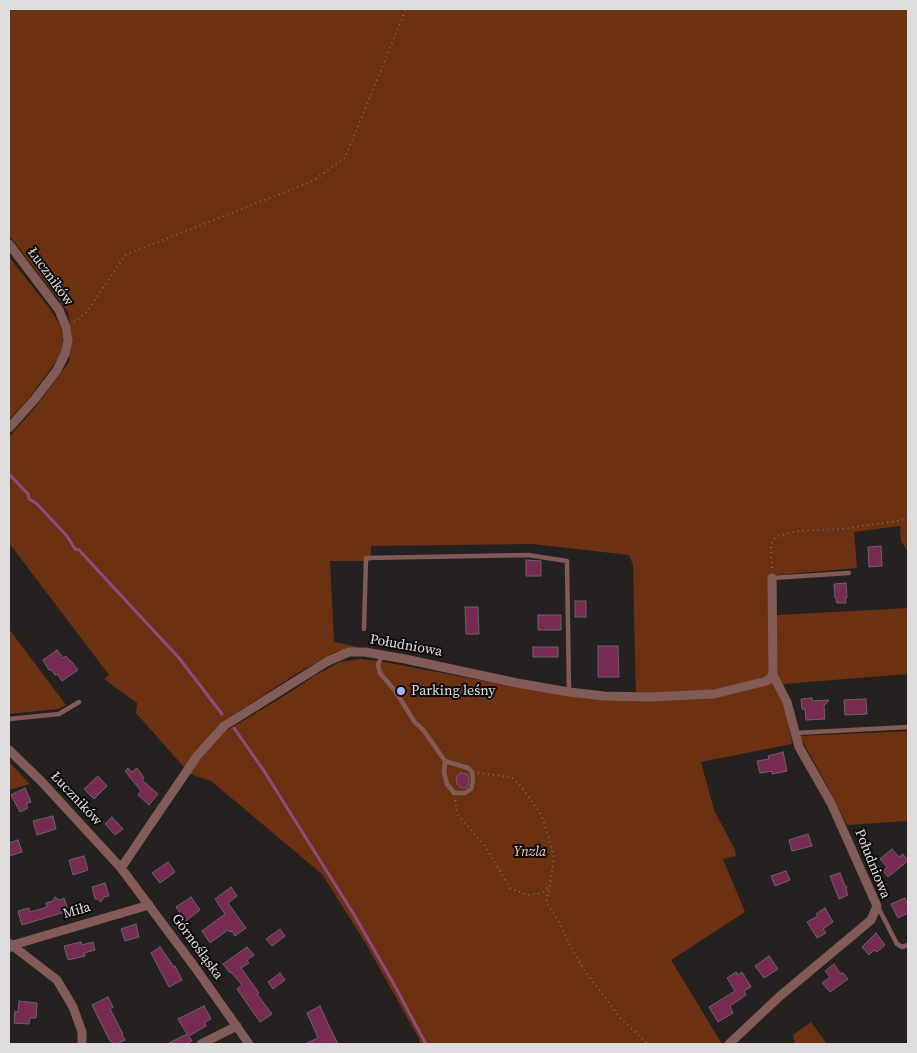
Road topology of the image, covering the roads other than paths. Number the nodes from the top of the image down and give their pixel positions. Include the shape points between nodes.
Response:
1 (9, 244) edge
2 (9, 428) edge
3 (849, 574) dead end
4 (772, 578) joint
5 (364, 629) dead end
6 (382, 654) junction
7 (772, 675) junction
8 (569, 692) junction
9 (78, 702) dead end
10 (9, 719) edge
11 (908, 726) edge
12 (795, 733) junction
13 (9, 750) edge
14 (445, 761) junction
15 (121, 868) junction
16 (149, 905) junction
17 (877, 906) junction
18 (10, 945) edge
19 (908, 945) edge
20 (237, 1026) junction
21 (82, 1044) edge
22 (201, 1044) edge
23 (249, 1044) edge
24 (729, 1044) edge

1 - 2 street, Łuczników via 59,310 68,341 57,370
3 - 4 lane
4 - 7 street, Południowa
5 - 8 lane via 366,558 528,555 567,561
6 - 8 street, Południowa via 517,684
6 - 14 lane via 378,665 380,673
6 - 15 street, Południowa via 349,652 328,660 224,726 196,756
7 - 8 street, Południowa via 767,681 714,694 648,697
7 - 12 street, Południowa via 787,702
9 - 10 lane via 59,714
11 - 12 lane
12 - 17 street, Południowa via 799,747 831,803
13 - 15 street, Łuczników
14 - 14 lane via 447,784 454,792 465,793 471,789 472,772
15 - 16 street, Górnośląska
16 - 18 street, Miła
16 - 20 street, Górnośląska
17 - 19 lane via 897,944 902,947
17 - 24 street, Południowa via 871,920 780,996
18 - 21 street, Miła via 57,980 82,1032
20 - 22 street
20 - 23 street, Górnośląska

